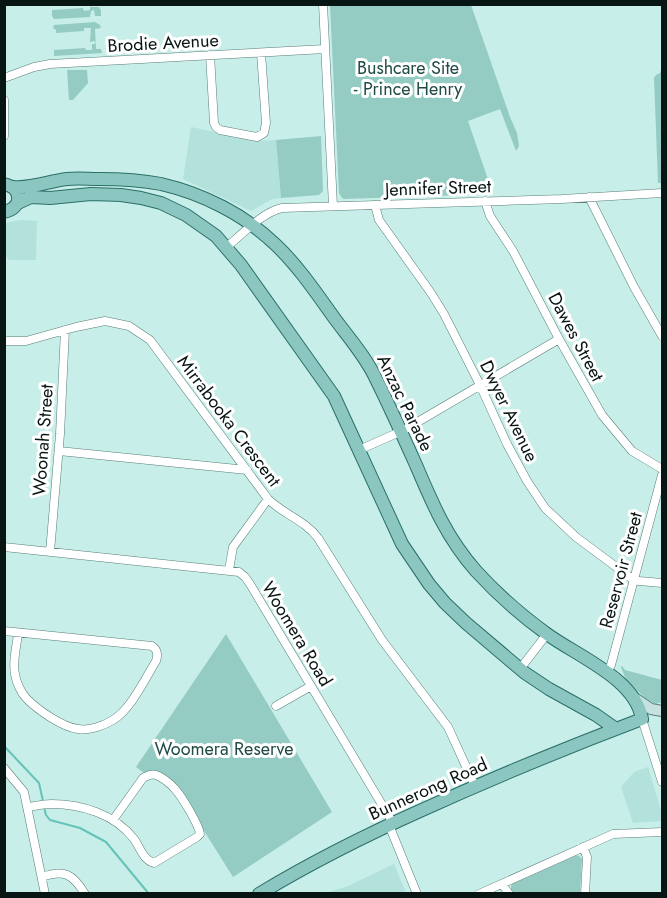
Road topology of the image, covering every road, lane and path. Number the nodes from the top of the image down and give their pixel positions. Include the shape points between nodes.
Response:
1 (323, 4) edge
2 (325, 49) junction
3 (261, 53) junction
4 (210, 55) junction
5 (4, 78) edge
6 (4, 100) edge
7 (4, 136) edge
8 (8, 183) edge
9 (663, 193) edge
10 (589, 197) junction
11 (485, 201) junction
12 (18, 203) junction
13 (375, 205) junction
14 (333, 206) junction
15 (4, 212) edge
16 (253, 226) junction
17 (227, 247) junction
18 (65, 330) junction
19 (663, 336) edge
20 (559, 339) junction
21 (4, 341) edge
22 (480, 385) junction
23 (401, 431) junction
24 (359, 450) junction
25 (58, 451) junction
26 (663, 469) edge
27 (247, 470) junction
28 (663, 475) edge
29 (268, 499) junction
30 (4, 547) edge
31 (50, 552) junction
32 (229, 570) junction
33 (635, 579) junction
34 (663, 583) edge
35 (4, 632) edge
36 (18, 633) junction
37 (547, 634) junction
38 (520, 669) junction
39 (607, 672) junction
40 (311, 686) junction
41 (633, 697) junction
42 (276, 706) dead end
43 (663, 711) edge
44 (642, 719) junction
45 (616, 729) junction
46 (4, 768) edge
47 (663, 782) edge
48 (475, 786) junction
49 (28, 807) junction
50 (113, 820) junction
51 (391, 824) junction
52 (663, 832) edge
53 (583, 847) junction
54 (42, 877) junction
55 (502, 884) junction
56 (45, 894) edge
57 (85, 894) edge
58 (259, 894) edge
59 (417, 894) edge
60 (479, 894) edge
61 (508, 894) edge
62 (585, 894) edge

1 - 2 street
2 - 3 street, Brodie Avenue
2 - 14 street
3 - 4 street, Brodie Avenue
3 - 4 street via 266,123 264,133 257,137 216,127
4 - 5 street, Brodie Avenue via 50,64
6 - 7 street
8 - 12 main road via 18,194
8 - 16 main road, Anzac Parade via 24,188 66,179 149,182 206,199
9 - 10 street, Jennifer Street
10 - 11 street, Jennifer Street
10 - 19 street
11 - 13 street, Jennifer Street
11 - 20 street, Dawes Street
12 - 15 main road
12 - 17 main road via 31,197 91,194 151,200 192,219
13 - 14 street, Jennifer Street
13 - 22 street, Dwyer Avenue via 379,220 444,314
14 - 16 street, Jennifer Street via 274,209
16 - 17 street, Jennifer Street
16 - 23 main road, Anzac Parade via 295,267 367,362
17 - 24 main road via 331,390
18 - 21 street, Mirrabooka Crescent via 26,341
18 - 25 street, Woonah Street
18 - 27 street, Mirrabooka Crescent via 105,321 129,326 150,340
20 - 22 street
20 - 26 street, Dawes Street via 616,434 632,451
22 - 23 street
22 - 33 street, Dwyer Avenue via 507,444 545,508 576,537
23 - 24 street
23 - 37 main road, Anzac Parade via 440,520 458,550 504,599
24 - 38 main road via 396,532 419,571 456,614
25 - 27 street
25 - 31 street, Woonah Street
27 - 29 street, Mirrabooka Crescent
28 - 33 street, Reservoir Street
29 - 32 street via 233,547
29 - 48 street, Mirrabooka Crescent via 318,538 377,633 448,726
30 - 31 street
31 - 32 street
32 - 40 street, Woomera Road via 245,577
33 - 34 street, Dwyer Avenue
33 - 39 street, Reservoir Street
35 - 36 street
36 - 36 street via 14,664 21,690 59,723 78,729 116,719 156,661 157,651 152,646
37 - 38 street
37 - 39 main road, Anzac Parade
38 - 45 main road
39 - 41 main road, Anzac Parade
40 - 42 street
40 - 51 street, Woomera Road
41 - 43 main road via 651,709
41 - 44 main road, Anzac Parade
43 - 44 main road
44 - 45 main road
44 - 47 street
45 - 48 main road, Bunnerong Road
46 - 49 street via 24,792
48 - 51 main road, Bunnerong Road
49 - 50 street via 70,805
49 - 54 street
50 - 50 street via 154,863 200,834 175,789 154,774 143,778
51 - 58 main road, Bunnerong Road via 322,857
51 - 59 street, Woomera Road
52 - 53 street via 613,834
53 - 55 street
53 - 62 street
54 - 56 street
54 - 57 street via 67,874
55 - 60 street
55 - 61 street

